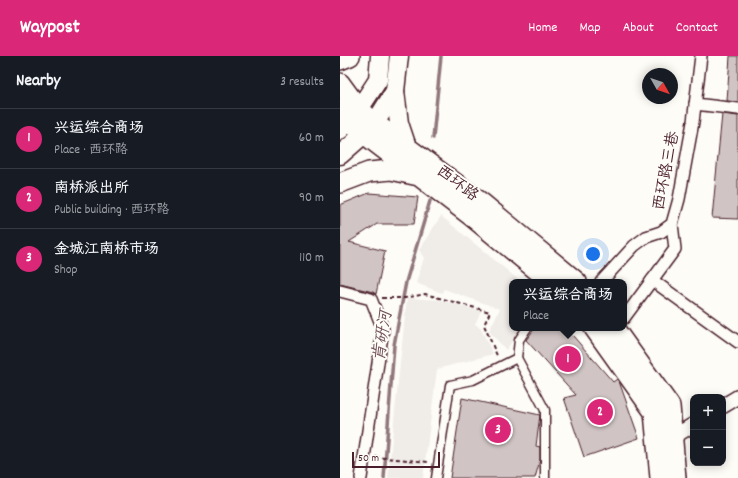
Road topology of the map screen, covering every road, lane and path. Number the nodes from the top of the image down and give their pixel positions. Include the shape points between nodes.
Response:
1 (350, 56) edge
2 (380, 56) edge
3 (399, 56) edge
4 (701, 56) edge
5 (340, 60) edge
6 (340, 83) edge
7 (395, 91) junction
8 (695, 104) junction
9 (738, 109) edge
10 (347, 117) edge
11 (370, 129) junction
12 (407, 147) junction
13 (340, 155) edge
14 (417, 175) junction
15 (340, 183) edge
16 (672, 224) junction
17 (547, 279) edge
18 (573, 279) edge
19 (604, 279) edge
20 (652, 280) junction
21 (340, 291) edge
22 (395, 298) dead end
23 (627, 313) edge
24 (525, 331) edge
25 (596, 331) edge
26 (620, 331) edge
27 (738, 342) edge
28 (518, 358) junction
29 (501, 366) junction
30 (738, 397) edge
31 (726, 404) edge
32 (690, 427) edge
33 (673, 437) junction
34 (377, 457) dead end
35 (438, 463) junction
36 (361, 478) edge
37 (436, 478) edge
38 (545, 478) edge
39 (660, 478) edge
40 (676, 478) edge

1 - 5 highway
2 - 10 main road via 378,80
3 - 7 main road
4 - 8 street, 西环路三巷
6 - 10 highway, 西环路
7 - 11 main road
7 - 12 main road via 399,123
8 - 9 street
8 - 16 street, 西环路三巷 via 679,199
10 - 11 highway, 西环路
11 - 12 highway, 西环路
11 - 13 main road
11 - 14 highway, 西环路
12 - 18 highway, 西环路 via 482,203
14 - 15 highway via 391,170 370,172
14 - 17 highway, 西环路
16 - 19 street, 西环路三巷 via 634,246
16 - 20 street via 675,249
20 - 23 street
20 - 27 street
21 - 36 street via 371,298 383,329
22 - 29 path via 425,294 490,312 484,325
24 - 28 street via 519,340
25 - 39 highway via 654,412
26 - 33 highway via 670,406
28 - 29 street
28 - 38 street via 544,410
29 - 35 street via 473,380 450,385
30 - 31 street
32 - 33 street
33 - 40 highway
34 - 35 path
35 - 37 street

